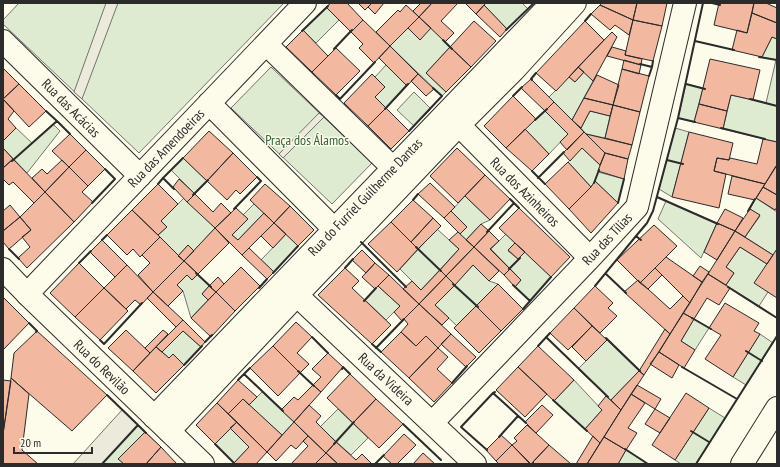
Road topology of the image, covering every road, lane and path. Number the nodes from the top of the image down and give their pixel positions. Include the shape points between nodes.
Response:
1 (305, 3) edge
2 (552, 3) edge
3 (575, 3) edge
4 (685, 3) edge
5 (3, 41) edge
6 (266, 44) junction
7 (209, 103) junction
8 (453, 119) junction
9 (393, 168) junction
10 (140, 176) junction
11 (334, 229) junction
12 (590, 258) junction
13 (3, 269) edge
14 (290, 289) junction
15 (26, 294) junction
16 (777, 408) edge
17 (432, 422) junction
18 (161, 424) junction
19 (203, 464) edge
20 (475, 464) edge
21 (742, 464) edge

1 - 6 street, Rua das Amendoeiras
2 - 8 street, Rua do Furriel Guilherme Dantas
3 - 8 street, Rua do Furriel Guilherme Dantas via 514,70
4 - 12 street, Rua das Tílias via 637,207
5 - 10 street, Rua das Acácias
6 - 7 street, Rua das Amendoeiras
6 - 9 street
7 - 10 street, Rua das Amendoeiras
7 - 11 street
8 - 9 street, Rua do Furriel Guilherme Dantas
8 - 12 street, Rua dos Azinheiros
8 - 14 street, Rua do Furriel Guilherme Dantas
9 - 11 street, Rua do Furriel Guilherme Dantas
10 - 15 street, Rua das Amendoeiras
11 - 14 street, Rua do Furriel Guilherme Dantas
12 - 17 street, Rua das Tílias
13 - 15 street, Rua do Revilão
14 - 17 street, Rua da Videira
14 - 18 street, Rua do Furriel Guilherme Dantas
15 - 18 street, Rua do Revilão
16 - 21 street
17 - 20 street, Rua da Videira
18 - 19 street, Rua do Revilão

